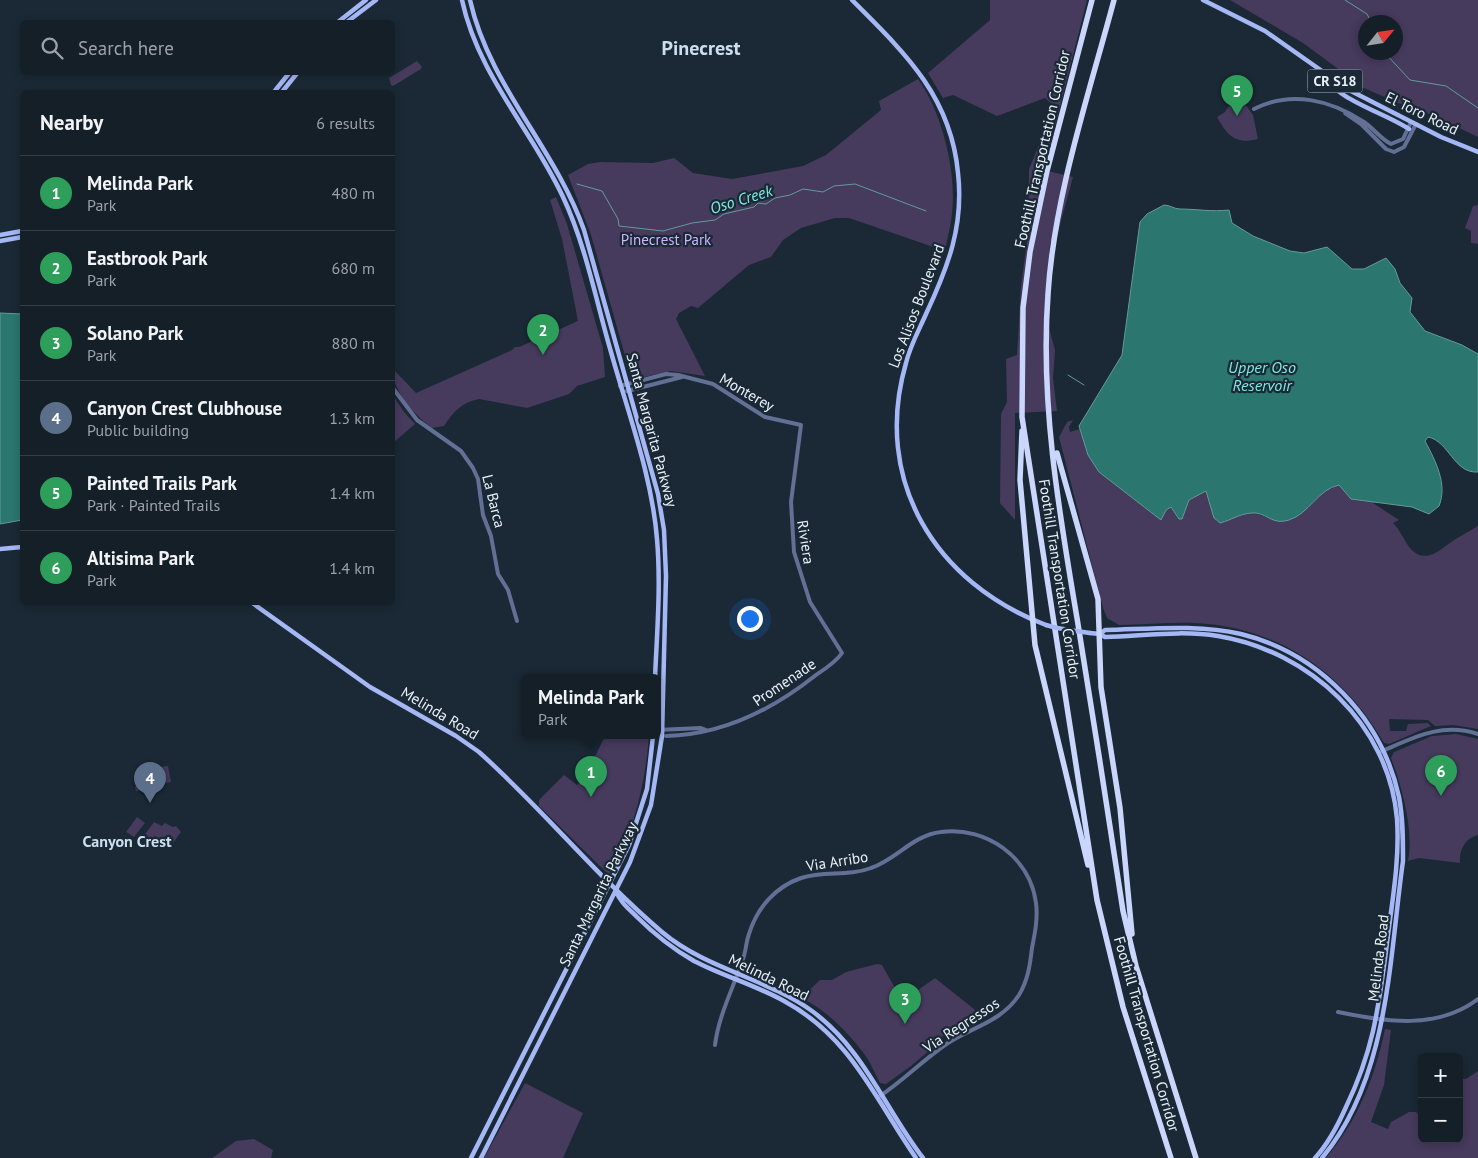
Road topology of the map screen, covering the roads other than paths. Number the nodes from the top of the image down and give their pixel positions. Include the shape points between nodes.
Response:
1 (366, 0) edge
2 (376, 0) edge
3 (462, 0) edge
4 (470, 0) edge
5 (852, 0) edge
6 (1092, 0) edge
7 (1114, 0) edge
8 (1203, 0) edge
9 (341, 20) edge
10 (350, 20) edge
11 (1322, 72) junction
12 (288, 75) edge
13 (296, 75) edge
14 (276, 90) edge
15 (284, 90) edge
16 (1254, 109) dead end
17 (1343, 111) junction
18 (1414, 123) junction
19 (1408, 129) junction
20 (1478, 152) edge
21 (20, 230) edge
22 (0, 235) edge
23 (20, 237) edge
24 (0, 241) edge
25 (666, 374) junction
26 (682, 377) junction
27 (667, 381) junction
28 (628, 384) junction
29 (620, 386) junction
30 (630, 390) junction
31 (395, 391) edge
32 (622, 392) junction
33 (1022, 417) junction
34 (801, 425) joint
35 (1052, 434) junction
36 (20, 547) edge
37 (0, 549) edge
38 (255, 605) edge
39 (1031, 620) junction
40 (518, 621) dead end
41 (1100, 634) junction
42 (842, 653) joint
43 (655, 674) edge
44 (661, 686) edge
45 (688, 729) junction
46 (661, 730) edge
47 (706, 730) junction
48 (661, 732) edge
49 (1478, 734) edge
50 (688, 735) junction
51 (664, 736) junction
52 (653, 739) edge
53 (1383, 751) junction
54 (1377, 753) junction
55 (610, 885) junction
56 (616, 891) junction
57 (1034, 893) joint
58 (1097, 900) junction
59 (1136, 966) junction
60 (736, 976) junction
61 (1478, 999) edge
62 (1338, 1012) dead end
63 (1380, 1018) junction
64 (715, 1045) dead end
65 (880, 1096) junction
66 (471, 1158) edge
67 (481, 1158) edge
68 (916, 1158) edge
69 (923, 1158) edge
70 (1171, 1158) edge
71 (1196, 1158) edge
72 (1315, 1158) edge
73 (1322, 1158) edge

1 - 9 main road
2 - 10 main road
3 - 29 main road, Santa Margarita Parkway via 486,68 549,170 571,216
4 - 28 main road, Santa Margarita Parkway via 492,61 574,204
5 - 39 main road, Los Alisos Boulevard via 926,80 948,127 958,172 960,205 949,262 909,352 900,385 897,433 903,473 920,520 948,561 983,593
6 - 33 highway, Foothill Transportation Corridor via 1034,227 1022,331
7 - 35 highway, Foothill Transportation Corridor via 1056,230 1048,294 1046,355
8 - 11 main road, El Toro Road / CR S18 via 1265,31
11 - 18 main road, El Toro Road / CR S18
11 - 19 main road via 1327,82
12 - 14 main road
13 - 15 main road
16 - 17 street via 1275,100 1300,98
17 - 18 street via 1386,149 1394,152 1404,147
17 - 19 street via 1363,121 1392,144 1403,139
18 - 19 street
18 - 20 main road, El Toro Road / CR S18
21 - 22 main road
23 - 24 main road
25 - 26 street, Monterey
25 - 27 street
25 - 28 street, Monterey
26 - 27 street, Monterey
26 - 34 street, Monterey via 713,384 765,417
27 - 30 street, Monterey
28 - 29 street, Monterey
28 - 30 main road, Santa Margarita Parkway
29 - 32 main road, Santa Margarita Parkway
30 - 32 street, Monterey
30 - 44 main road, Santa Margarita Parkway via 658,494 664,530 666,576
31 - 40 street, La Barca via 417,420 461,452 474,468 498,574 508,590
32 - 43 main road, Santa Margarita Parkway via 648,484 656,528
33 - 39 highway via 1020,480
33 - 58 highway, Foothill Transportation Corridor
34 - 42 street, Riviera via 791,502 794,552 810,602
35 - 41 highway via 1094,586
35 - 59 highway, Foothill Transportation Corridor via 1064,538 1123,912
36 - 37 main road
38 - 55 main road, Melinda Road via 370,687 470,745
39 - 41 main road, Los Alisos Boulevard, bridge
39 - 58 highway
41 - 53 main road, Los Alisos Boulevard via 1105,630 1217,630 1275,645 1306,662 1345,694
41 - 54 main road, Los Alisos Boulevard via 1105,637 1211,635 1257,645 1278,654 1308,671 1337,694 1355,715
41 - 59 highway via 1101,687 1120,808
42 - 47 street, Promenade via 798,690 770,708 736,723
45 - 46 street, Promenade
45 - 47 street, Promenade
45 - 50 street
47 - 50 street, Promenade
48 - 51 main road, Santa Margarita Parkway
49 - 53 street via 1460,730 1430,731
50 - 51 street, Promenade
51 - 56 main road, Santa Margarita Parkway via 648,815
52 - 55 main road, Santa Margarita Parkway via 649,781 641,814
53 - 54 street
53 - 63 main road, Melinda Road via 1398,792 1404,837
54 - 63 main road, Melinda Road via 1395,807 1398,847
55 - 56 main road, Melinda Road
55 - 66 main road, Santa Margarita Parkway
56 - 60 main road, Melinda Road via 677,943
56 - 67 main road, Santa Margarita Parkway
57 - 60 street, Via Arribo via 1016,859 994,842 974,833 929,834 873,868 812,875 779,890 762,907 752,924
57 - 65 street, Via Regressos via 1036,917 1029,974 1017,998 1000,1016 948,1043
58 - 70 highway, Foothill Transportation Corridor via 1123,1008
59 - 71 highway, Foothill Transportation Corridor
60 - 64 street, Via Arribo via 722,1011
60 - 65 main road, Melinda Road via 783,1000 823,1027 854,1060
61 - 63 street via 1439,1019 1408,1022
62 - 63 street
63 - 72 main road, Melinda Road via 1359,1081 1337,1126
63 - 73 main road, Melinda Road via 1365,1078 1340,1133
65 - 68 main road, Melinda Road
65 - 69 main road, Melinda Road

